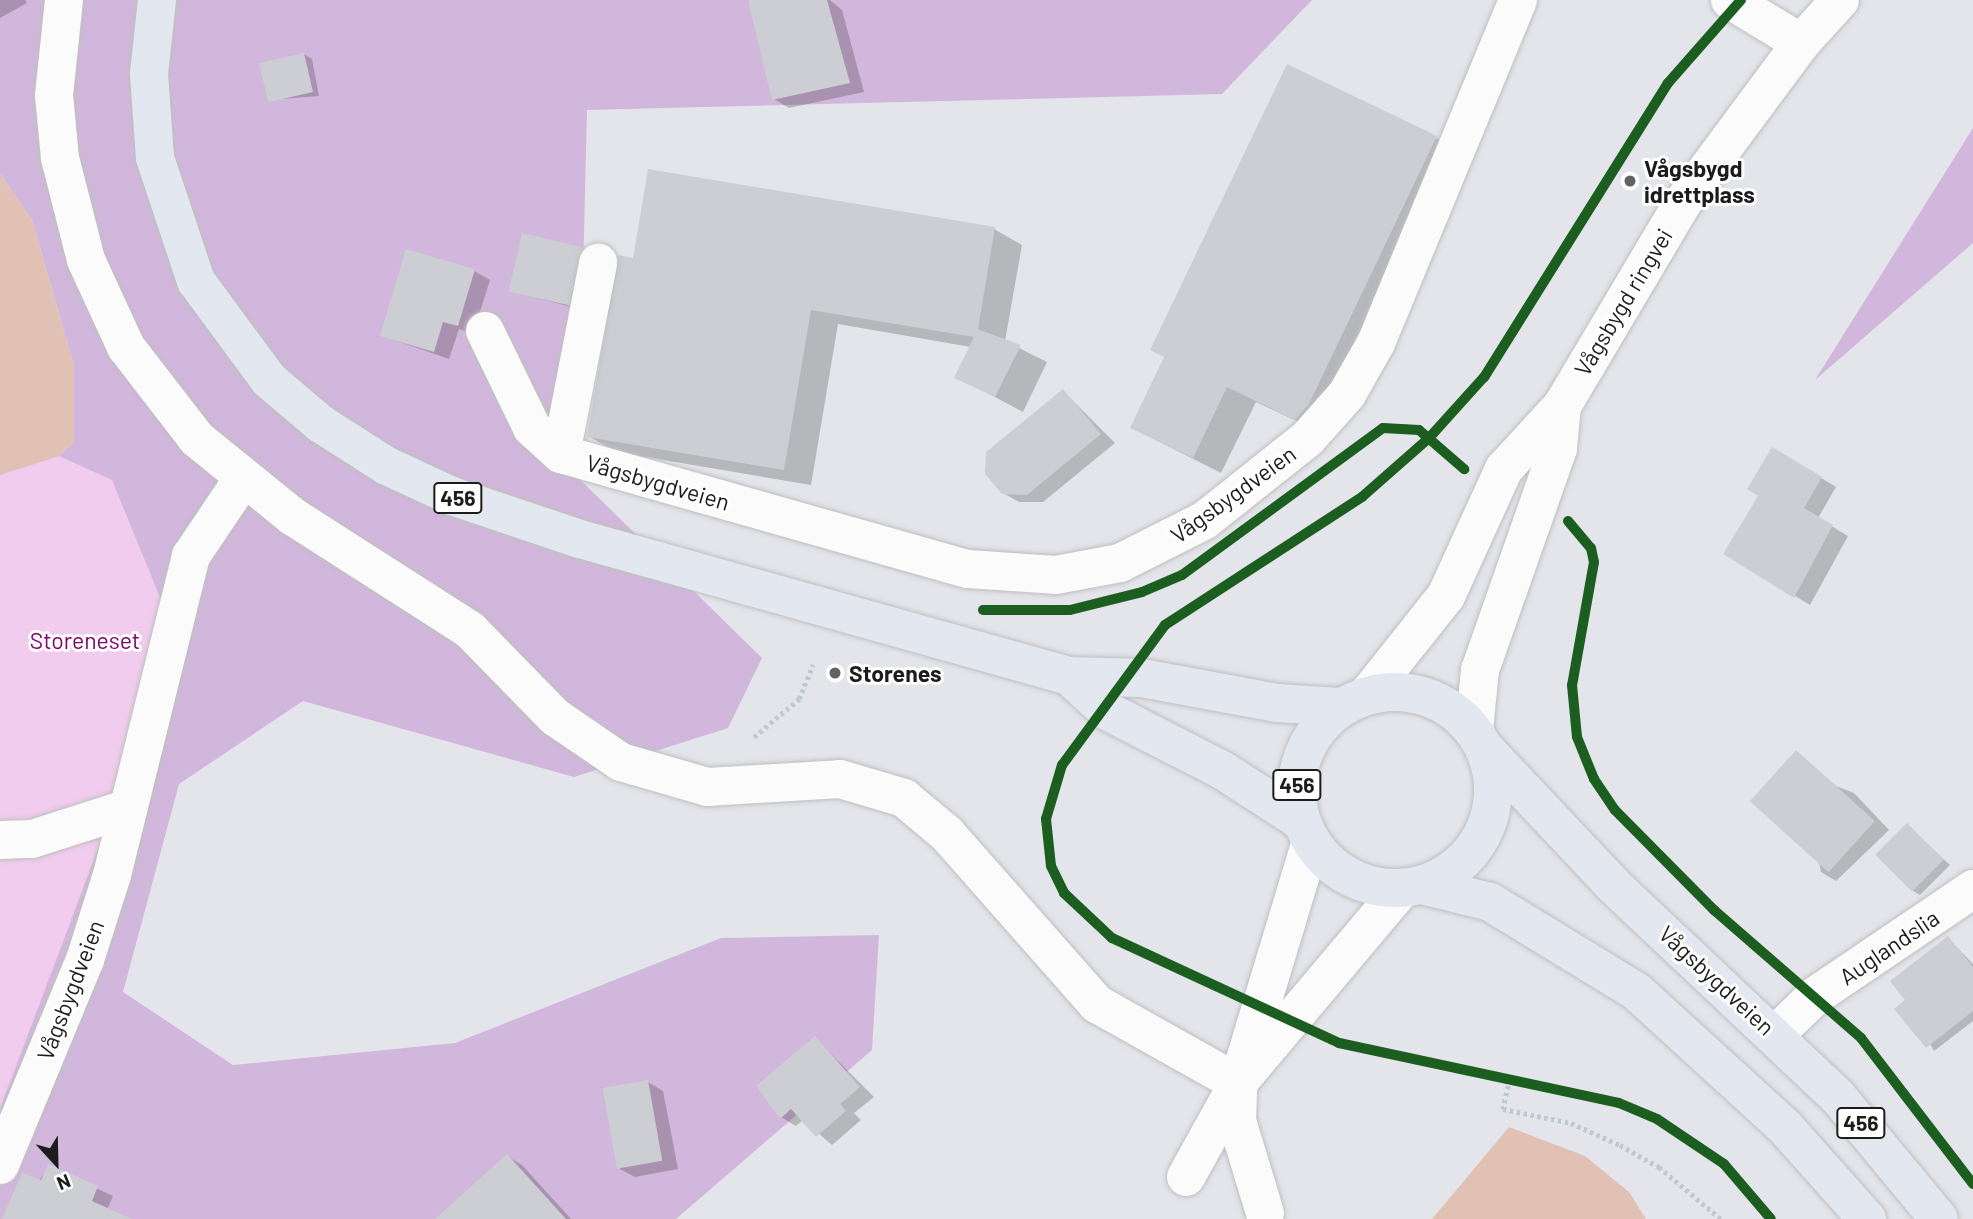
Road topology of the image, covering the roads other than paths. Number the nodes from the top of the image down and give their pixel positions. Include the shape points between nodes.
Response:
1 (64, 0) edge
2 (157, 0) edge
3 (1518, 0) edge
4 (1730, 0) edge
5 (1840, 0) edge
6 (1801, 43) junction
7 (598, 263) dead end
8 (485, 331) dead end
9 (1562, 406) junction
10 (561, 454) junction
11 (242, 480) junction
12 (1069, 676) junction
13 (1354, 701) junction
14 (1480, 740) junction
15 (126, 809) junction
16 (1306, 831) junction
17 (0, 840) edge
18 (1412, 887) junction
19 (1973, 890) edge
20 (1776, 1034) junction
21 (1238, 1083) junction
22 (0, 1165) edge
23 (1186, 1177) dead end
24 (1265, 1213) dead end
25 (1867, 1219) edge
26 (1939, 1219) edge

1 - 11 street via 54,95 60,158 86,260 126,347 164,401
2 - 12 main road, 456 via 150,118 161,189 181,250 245,352 321,424 387,466 506,516
3 - 10 street, Vågsbygdveien via 1376,343 1347,394 1268,471 1187,533 1148,553 1084,572 997,574
4 - 6 street
5 - 6 street, Vågsbygd ringvei
6 - 9 street, Vågsbygd ringvei via 1683,202
7 - 10 street, Vågsbygdveien
8 - 10 street, Vågsbygdveien via 532,428
9 - 13 street, Vågsbygd ringvei via 1504,469 1446,596
9 - 14 street, Vågsbygd ringvei via 1558,448 1480,670
11 - 15 street, Vågsbygdveien via 191,556
11 - 21 street via 470,629 555,717 597,748 668,779 741,787 840,779 904,798 947,834 1097,1004
12 - 13 main road, 456 via 1118,676 1195,688
12 - 16 main road, 456 via 1107,711 1150,737 1222,770
13 - 14 main road, 456 via 1419,694 1440,701
13 - 16 main road, 456 via 1306,747 1298,773
14 - 18 main road via 1494,795 1480,841 1444,876
14 - 20 main road, Vågsbygdveien / 456 via 1613,885
15 - 17 street via 32,839
15 - 22 street, Vågsbygdveien via 85,960
16 - 18 main road, 456 via 1341,872
16 - 21 street
18 - 21 street
18 - 25 main road, 456 via 1490,902 1636,991 1784,1126
19 - 20 street, Auglandslia via 1815,996
20 - 26 main road, Vågsbygdveien / 456
21 - 23 street
21 - 24 street via 1237,1121

